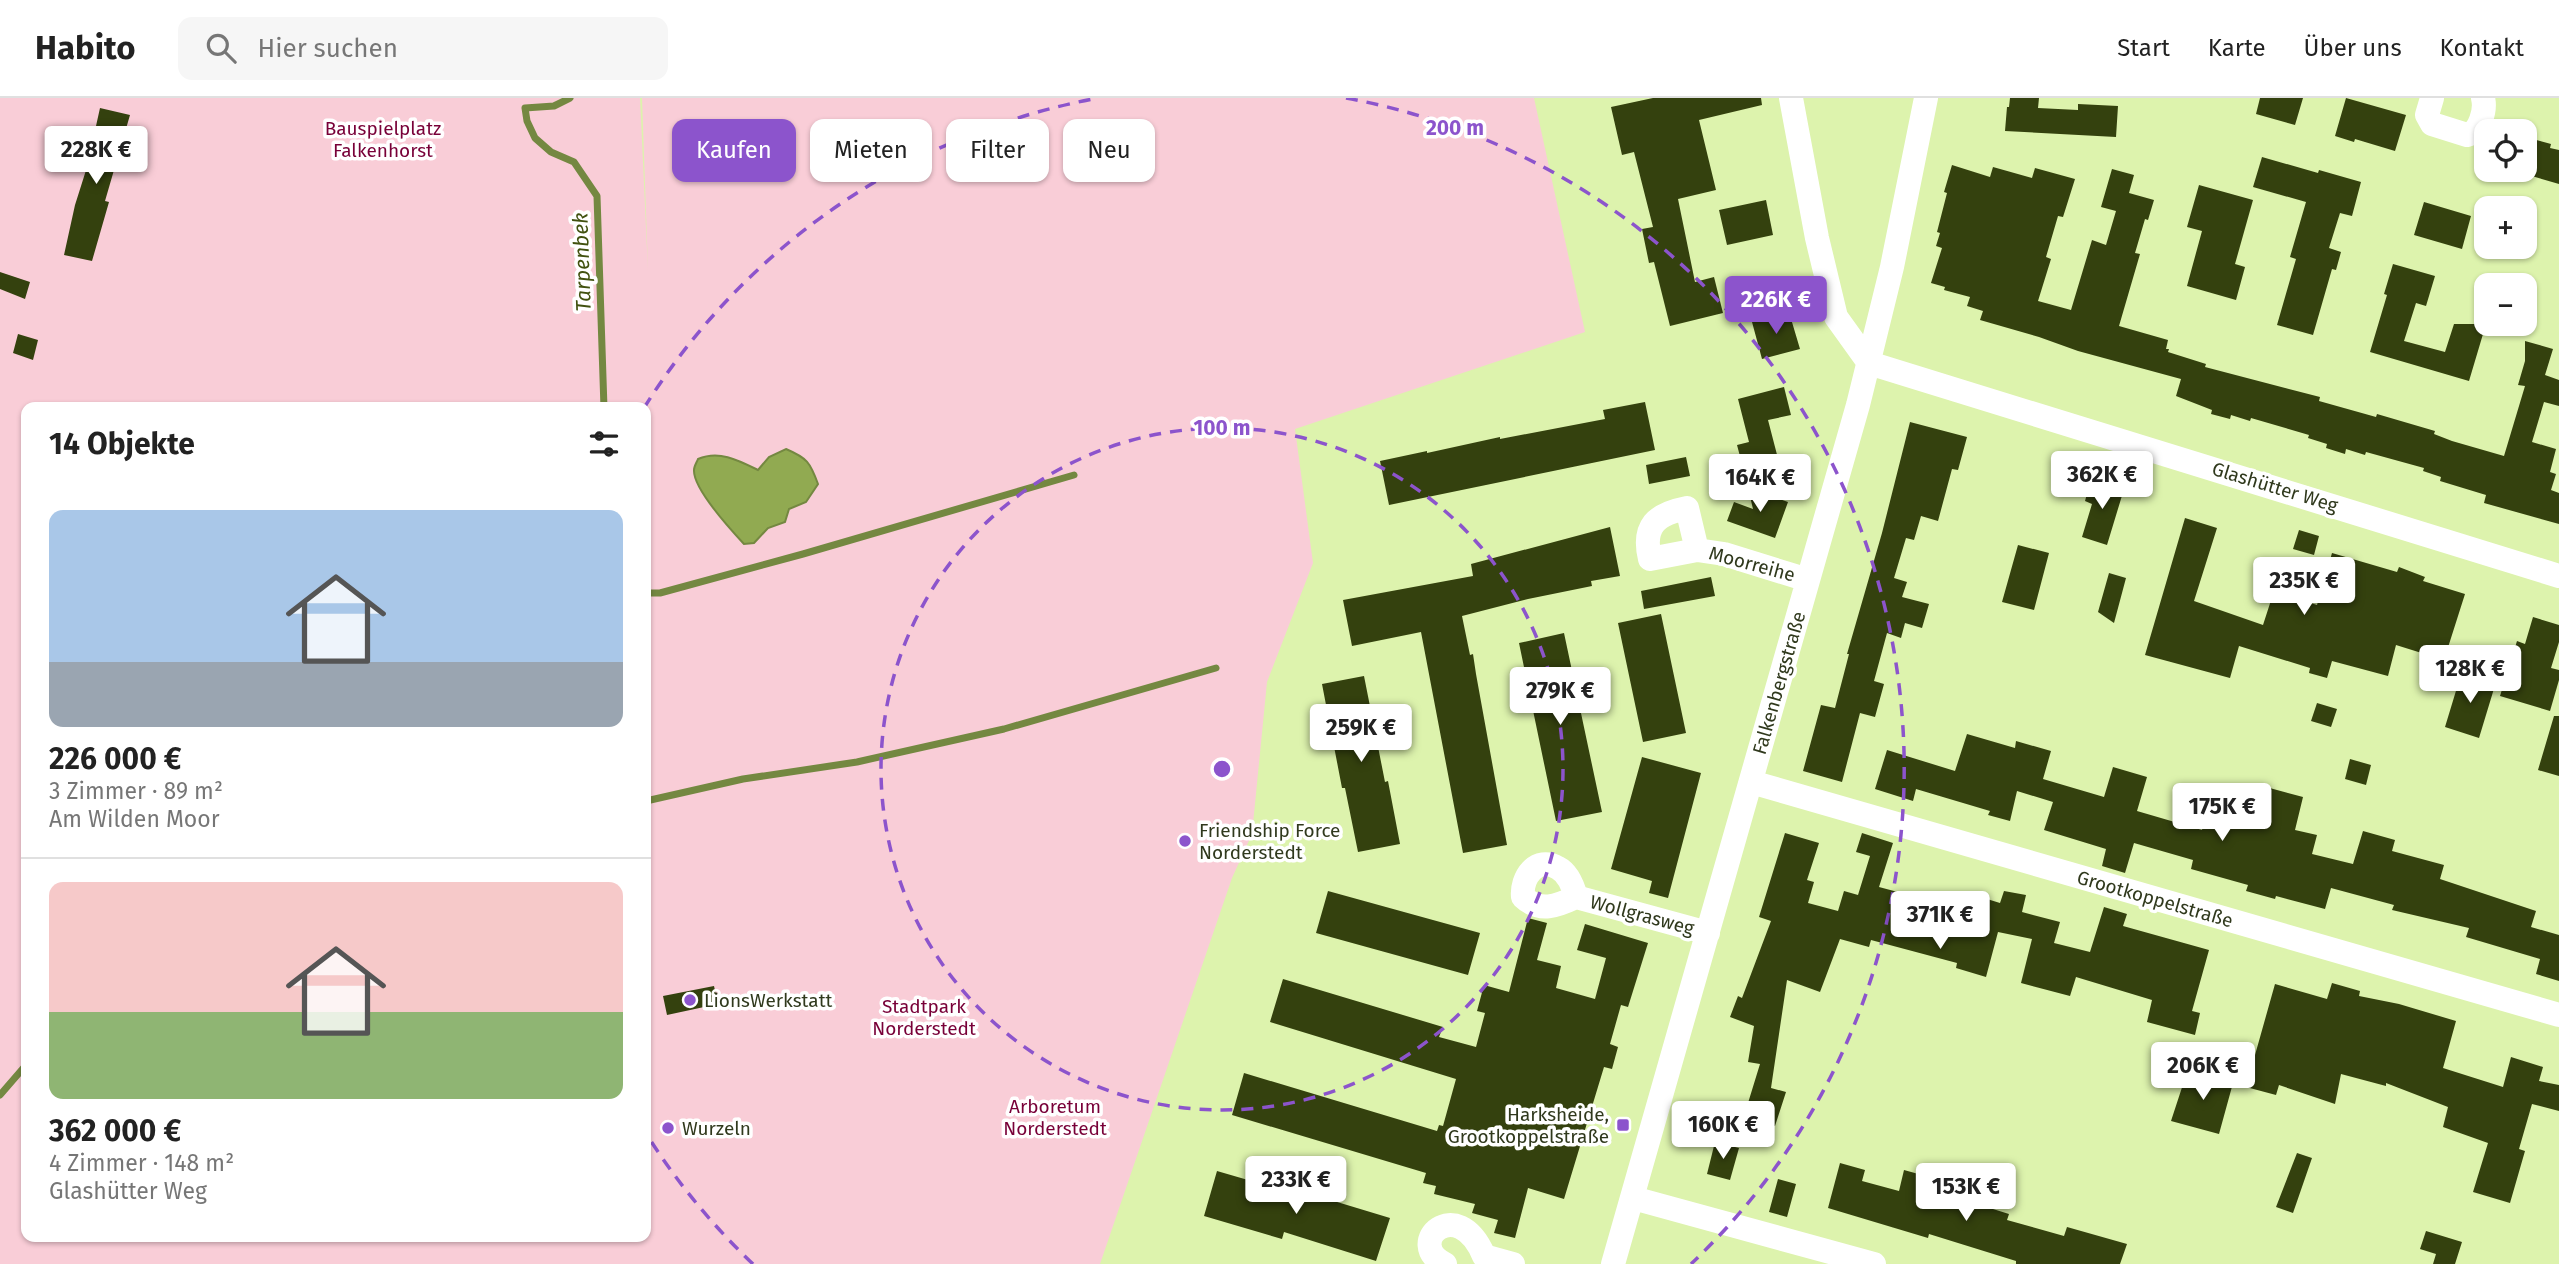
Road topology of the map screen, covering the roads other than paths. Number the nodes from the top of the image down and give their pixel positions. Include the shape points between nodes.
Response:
1 (1791, 98) edge
2 (1927, 98) edge
3 (2483, 98) edge
4 (2426, 99) edge
5 (1869, 363) junction
6 (1697, 550) dead end
7 (2559, 576) edge
8 (1808, 580) junction
9 (1751, 782) junction
10 (1576, 897) dead end
11 (1708, 933) junction
12 (2559, 1015) edge
13 (1633, 1198) junction
14 (1477, 1260) edge
15 (1445, 1264) edge
16 (1513, 1264) edge
17 (1613, 1264) edge
18 (1874, 1264) edge

1 - 5 street via 1836,317
2 - 5 street, Falkenbergstraße
3 - 4 street via 2477,129 2469,135 2432,124
5 - 7 street, Glashütter Weg
5 - 8 street, Falkenbergstraße
6 - 8 street, Moorreihe
8 - 9 street, Falkenbergstraße
9 - 11 street, Falkenbergstraße
9 - 12 street, Grootkoppelstraße
10 - 11 street, Wollgrasweg
11 - 13 street, Falkenbergstraße
13 - 17 street, Falkenbergstraße
13 - 18 street
14 - 15 street via 1472,1234 1457,1225 1445,1225 1436,1230 1429,1251
14 - 16 street

